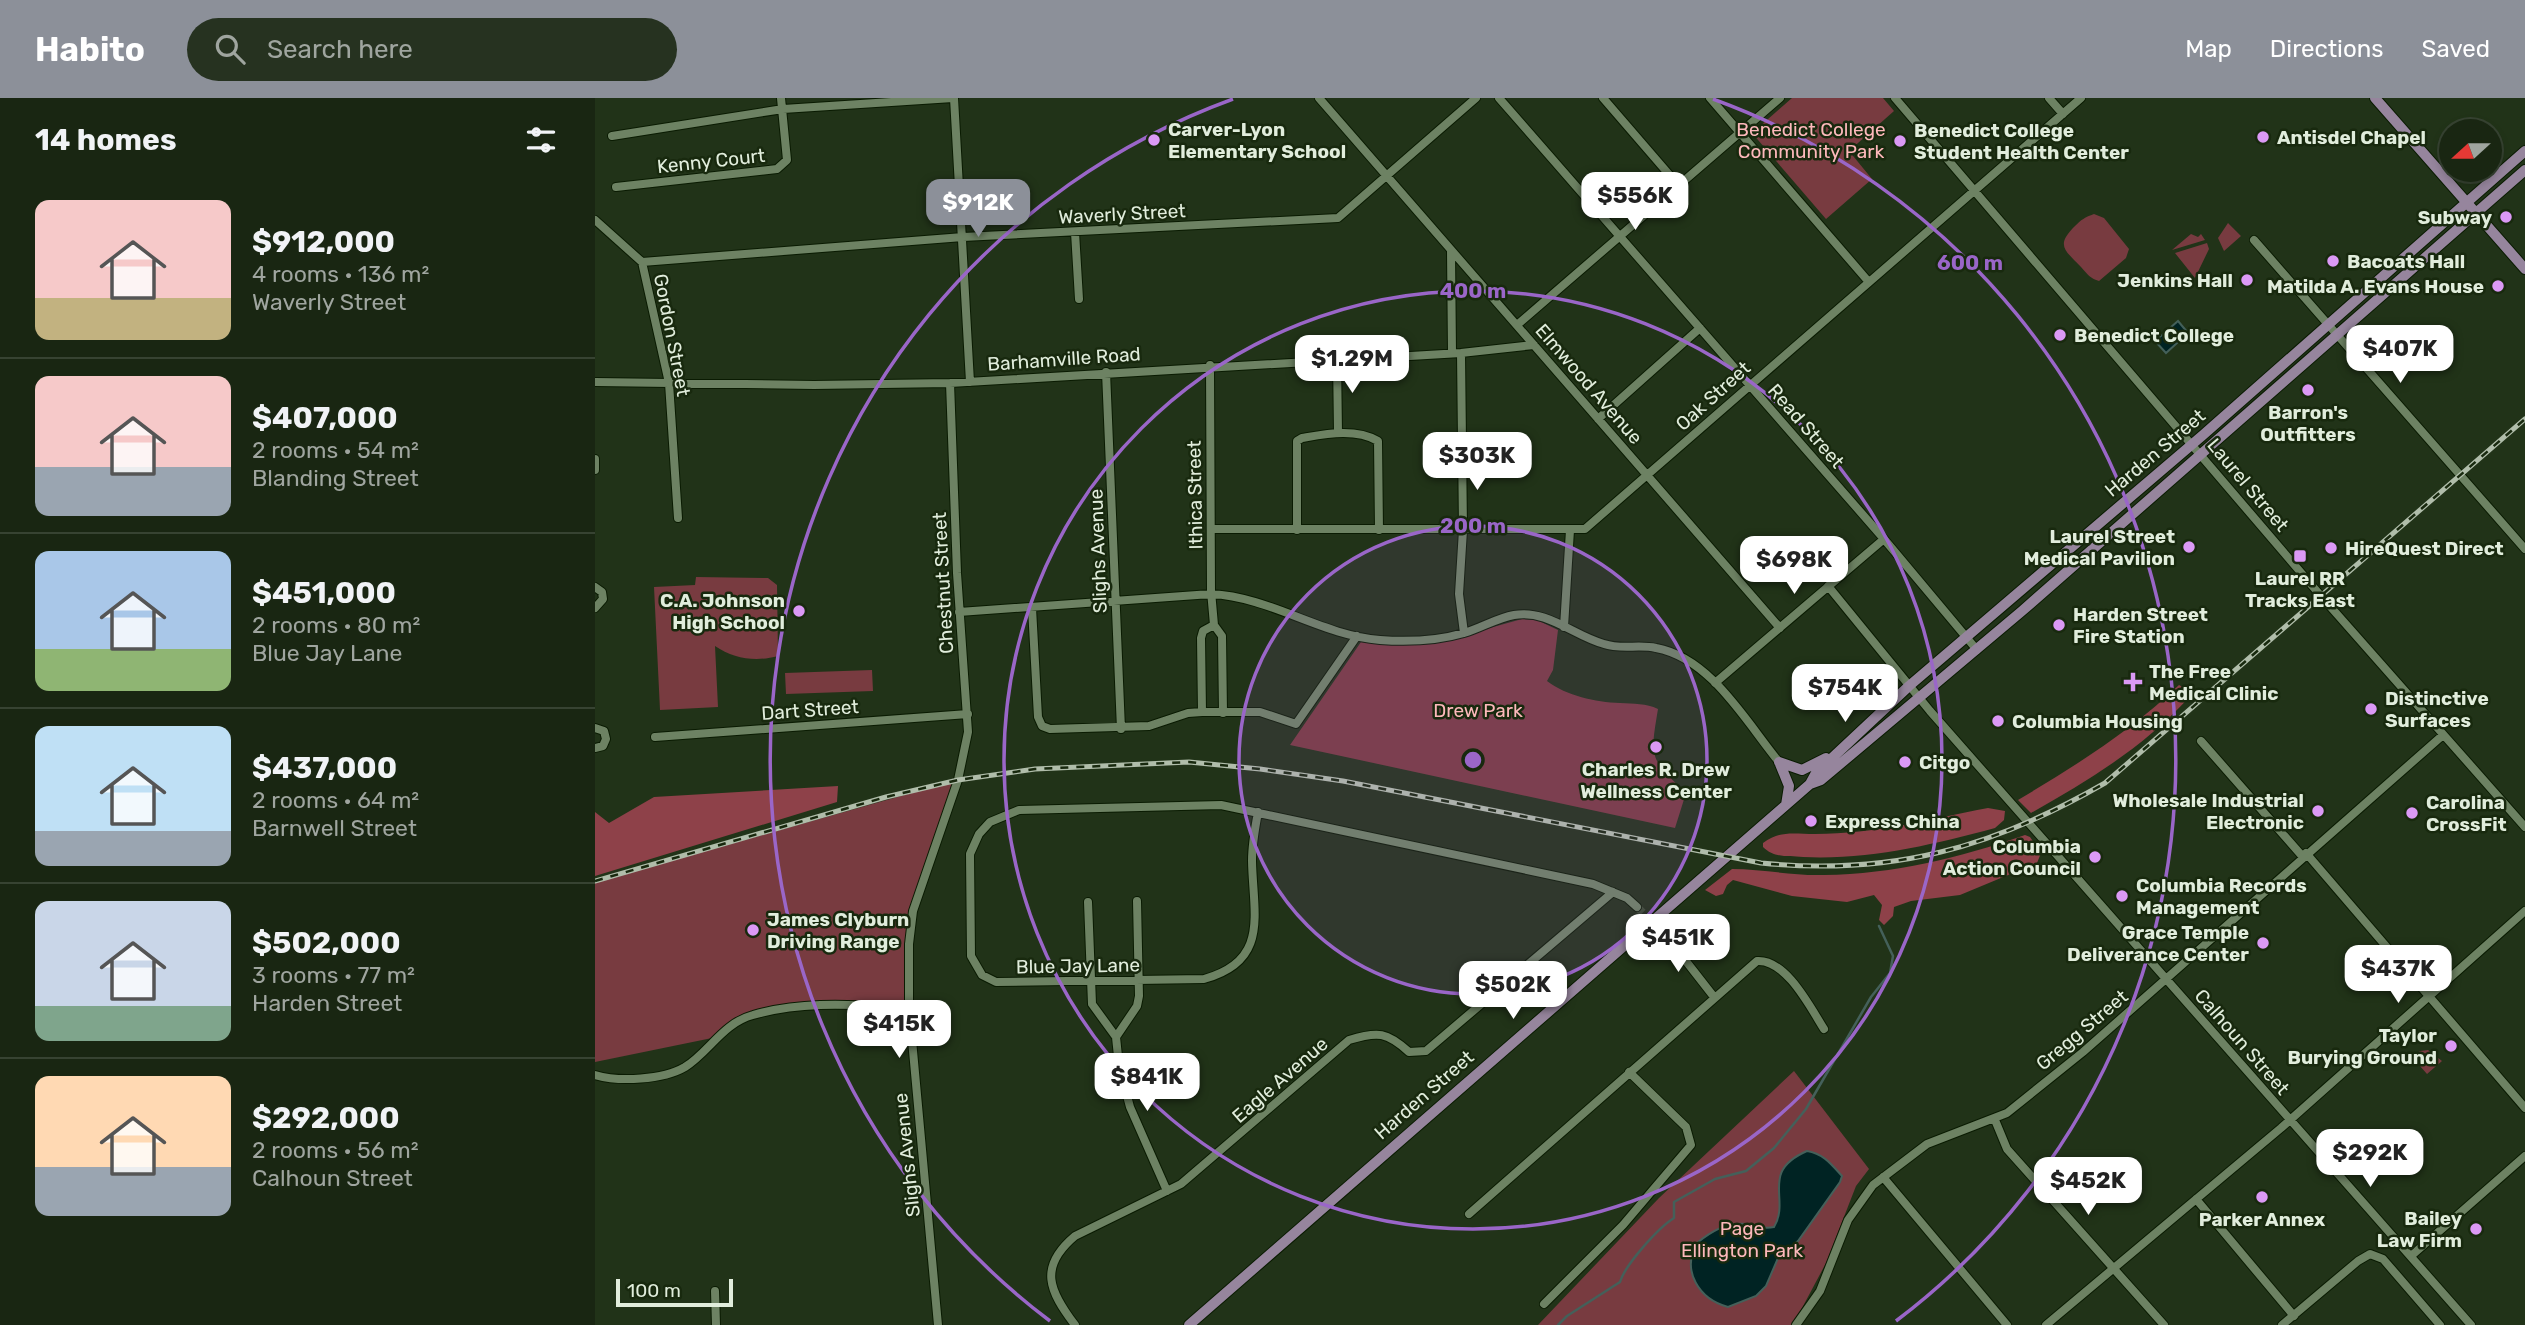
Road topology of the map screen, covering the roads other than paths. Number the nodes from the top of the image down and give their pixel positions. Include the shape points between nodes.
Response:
1 (781, 98) edge
2 (953, 98) edge
3 (1319, 98) edge
4 (1335, 98) edge
5 (1476, 98) edge
6 (1499, 98) edge
7 (1603, 98) edge
8 (1710, 98) edge
9 (1780, 98) edge
10 (1895, 98) edge
11 (2049, 98) edge
12 (2081, 98) edge
13 (2375, 98) edge
14 (1326, 106) junction
15 (783, 108) junction
16 (2063, 114) junction
17 (1739, 132) junction
18 (612, 136) dead end
19 (2525, 151) edge
20 (2525, 170) edge
21 (1387, 176) junction
22 (1679, 186) junction
23 (616, 187) dead end
24 (1973, 192) junction
25 (2467, 203) junction
26 (2477, 214) junction
27 (595, 220) edge
28 (1075, 232) junction
29 (963, 237) junction
30 (1621, 237) junction
31 (2254, 240) dead end
32 (1451, 250) junction
33 (642, 262) junction
34 (2525, 269) edge
35 (1868, 281) junction
36 (1079, 299) dead end
37 (1517, 326) junction
38 (2329, 326) junction
39 (1700, 328) junction
40 (2338, 336) junction
41 (1534, 345) junction
42 (1457, 353) junction
43 (1337, 358) junction
44 (1209, 365) junction
45 (1106, 372) junction
46 (595, 382) edge
47 (969, 382) junction
48 (669, 383) junction
49 (950, 383) junction
50 (1749, 384) junction
51 (1598, 419) junction
52 (1338, 433) junction
53 (2193, 443) junction
54 (2200, 456) junction
55 (595, 459) edge
56 (595, 470) edge
57 (1647, 476) junction
58 (678, 518) dead end
59 (1212, 529) junction
60 (1297, 530) junction
61 (1379, 530) junction
62 (1463, 530) junction
63 (1570, 530) junction
64 (1884, 539) junction
65 (2525, 549) edge
66 (1828, 586) junction
67 (595, 587) edge
68 (1211, 594) junction
69 (1116, 602) junction
70 (595, 608) edge
71 (1032, 608) junction
72 (960, 612) junction
73 (1214, 625) junction
74 (1565, 627) junction
75 (1780, 628) junction
76 (1464, 633) junction
77 (1357, 636) junction
78 (1966, 636) junction
79 (1977, 650) junction
80 (1715, 682) junction
81 (1909, 686) junction
82 (1920, 699) junction
83 (1202, 712) junction
84 (1223, 713) junction
85 (968, 714) junction
86 (595, 728) edge
87 (1121, 729) junction
88 (2444, 735) junction
89 (655, 737) dead end
90 (2201, 741) dead end
91 (1843, 747) junction
92 (595, 748) edge
93 (1779, 762) junction
94 (958, 780) joint
95 (1810, 784) junction
96 (1785, 806) junction
97 (1258, 813) junction
98 (2525, 827) edge
99 (2304, 855) junction
100 (1613, 892) junction
101 (1136, 901) dead end
102 (1088, 902) dead end
103 (1637, 907) tunnel mouth
104 (2525, 911) edge
105 (1664, 933) tunnel mouth
106 (2166, 980) junction
107 (1090, 981) junction
108 (1139, 981) junction
109 (1714, 997) junction
110 (2428, 998) junction
111 (909, 1007) junction
112 (1824, 1029) dead end
113 (1116, 1037) junction
114 (1629, 1072) junction
115 (595, 1075) edge
116 (2525, 1108) edge
117 (1994, 1120) junction
118 (2290, 1120) junction
119 (2525, 1156) edge
120 (1882, 1177) junction
121 (1167, 1191) junction
122 (2196, 1199) junction
123 (1469, 1214) dead end
124 (2411, 1256) junction
125 (2114, 1267) junction
126 (715, 1291) dead end
127 (1544, 1304) dead end
128 (2294, 1316) junction
129 (716, 1325) edge
130 (938, 1325) edge
131 (1075, 1325) edge
132 (1189, 1325) edge
133 (1796, 1325) edge
134 (2007, 1325) edge
135 (2046, 1325) edge
136 (2164, 1325) edge
137 (2282, 1325) edge
138 (2440, 1325) edge
139 (2471, 1325) edge

1 - 15 street, Kenny Court
2 - 15 street
2 - 29 street
3 - 14 street, Elmwood Avenue
4 - 14 street
5 - 21 street, Waverly Street
6 - 30 street, Read Street
7 - 22 street
8 - 17 street
9 - 17 street
10 - 24 street, Laurel Street
11 - 16 street
12 - 16 street, Oak Street
13 - 25 main road
14 - 21 street, Elmwood Avenue
15 - 18 street
15 - 23 street, Kenny Court via 787,160 777,169
16 - 24 street, Oak Street
17 - 22 street
17 - 35 street
19 - 25 main road, Harden Street
20 - 26 main road, Harden Street
21 - 28 street, Waverly Street via 1338,218
21 - 32 street, Elmwood Avenue
22 - 30 street
24 - 35 street, Oak Street
24 - 53 street, Laurel Street
25 - 26 main road
25 - 38 main road, Harden Street
26 - 34 main road
26 - 40 main road, Harden Street
27 - 33 street, Gordon Street
28 - 29 street, Waverly Street
28 - 36 street
29 - 33 street, Waverly Street
29 - 47 street
30 - 37 street
30 - 39 street, Read Street
31 - 38 street
32 - 37 street, Elmwood Avenue
32 - 42 street
33 - 48 street, Gordon Street
35 - 50 street, Oak Street
37 - 41 street, Elmwood Avenue
38 - 40 street
38 - 53 main road, Harden Street
39 - 50 street, Read Street
39 - 51 street
40 - 54 main road, Harden Street
40 - 65 street
41 - 42 street, Barhamville Road
41 - 51 street, Elmwood Avenue
42 - 43 street, Barhamville Road
42 - 62 street
43 - 44 street, Barhamville Road
43 - 52 street
44 - 45 street, Barhamville Road
44 - 59 street, Ithica Street
45 - 47 street, Barhamville Road
45 - 69 street, Slighs Avenue
46 - 48 street, Barhamville Road
47 - 49 street, Barhamville Road
48 - 49 street, Barhamville Road
48 - 58 street, Gordon Street
49 - 72 street, Chestnut Street
50 - 57 street, Oak Street
50 - 64 street, Read Street
51 - 57 street, Elmwood Avenue
52 - 60 street via 1297,441
52 - 61 street via 1378,441
53 - 54 street, Laurel Street
53 - 78 main road, Harden Street
54 - 79 main road, Harden Street
54 - 88 street, Laurel Street
55 - 56 street
57 - 63 street, Oak Street via 1591,524
57 - 75 street, Elmwood Avenue
59 - 60 street, Oak Street
59 - 68 street, Ithica Street
60 - 61 street, Oak Street
61 - 62 street, Oak Street
62 - 63 street, Oak Street
62 - 76 street via 1459,594
63 - 74 street
64 - 66 street
64 - 78 street, Read Street
66 - 75 street
66 - 81 street, Calhoun Street
67 - 70 street via 603,599
68 - 69 street
68 - 73 street, Ithica Street
68 - 77 street via 1240,596
69 - 71 street
69 - 87 street, Slighs Avenue
71 - 72 street
71 - 87 street via 1042,726
72 - 85 street, Chestnut Street
73 - 83 street, Ithica Street via 1203,631 1201,638
73 - 84 street, Ithica Street via 1222,636
74 - 76 street via 1548,618 1516,614
74 - 80 street via 1604,645 1655,647 1673,653
75 - 80 street
76 - 77 street via 1407,642
77 - 84 street via 1296,724 1261,712
78 - 79 street, Read Street
78 - 81 main road, Harden Street
79 - 82 main road, Harden Street
80 - 93 street
81 - 82 street, Calhoun Street
81 - 91 main road, Harden Street
82 - 95 main road, Harden Street via 1822,780
82 - 106 street, Calhoun Street
83 - 84 street
83 - 87 street
85 - 89 street, Dart Street
85 - 94 street, Chestnut Street via 968,741
86 - 92 street via 604,731 606,739 603,746
88 - 98 street, Laurel Street
88 - 99 street, Gregg Street
90 - 99 street
91 - 93 main road via 1805,770
91 - 95 main road, Harden Street
93 - 96 main road via 1789,786
94 - 111 street, Slighs Avenue via 913,911
95 - 96 main road, Harden Street
96 - 132 main road, Harden Street
97 - 100 street, Blue Jay Lane
97 - 107 street, Blue Jay Lane via 1221,805 1019,810 990,822 971,854 971,956 982,975 996,982
97 - 108 street, Blue Jay Lane via 1252,861 1256,911 1247,952 1237,966 1204,979
99 - 106 street, Gregg Street
99 - 110 street
100 - 103 street, Blue Jay Lane
100 - 121 street, Eagle Avenue via 1426,1051 1409,1052 1392,1036 1349,1040 1181,1184
101 - 108 street
102 - 107 street
104 - 110 street
105 - 109 street
106 - 117 street, Gregg Street
106 - 118 street, Calhoun Street
107 - 108 street, Blue Jay Lane
107 - 113 street via 1092,1004
108 - 113 street via 1137,1006
109 - 112 street via 1757,961 1767,961 1781,970
109 - 114 street
110 - 116 street
110 - 118 street
111 - 115 street via 822,1005 751,1015 728,1027 684,1068 609,1079
111 - 130 street, Slighs Avenue
113 - 121 street via 1129,1107
114 - 123 street
114 - 127 street via 1686,1127 1691,1145 1623,1225
117 - 120 street, Gregg Street via 1927,1144
117 - 125 street via 2007,1149
118 - 122 street
118 - 124 street, Calhoun Street
119 - 124 street
120 - 133 street, Gregg Street via 1854,1208 1821,1291
120 - 134 street
121 - 131 street, Eagle Avenue via 1063,1246 1050,1268 1051,1286
122 - 125 street
122 - 128 street
124 - 139 street, Calhoun Street
125 - 135 street
125 - 136 street
126 - 129 street
128 - 137 street
128 - 138 street via 2370,1254 2383,1259

